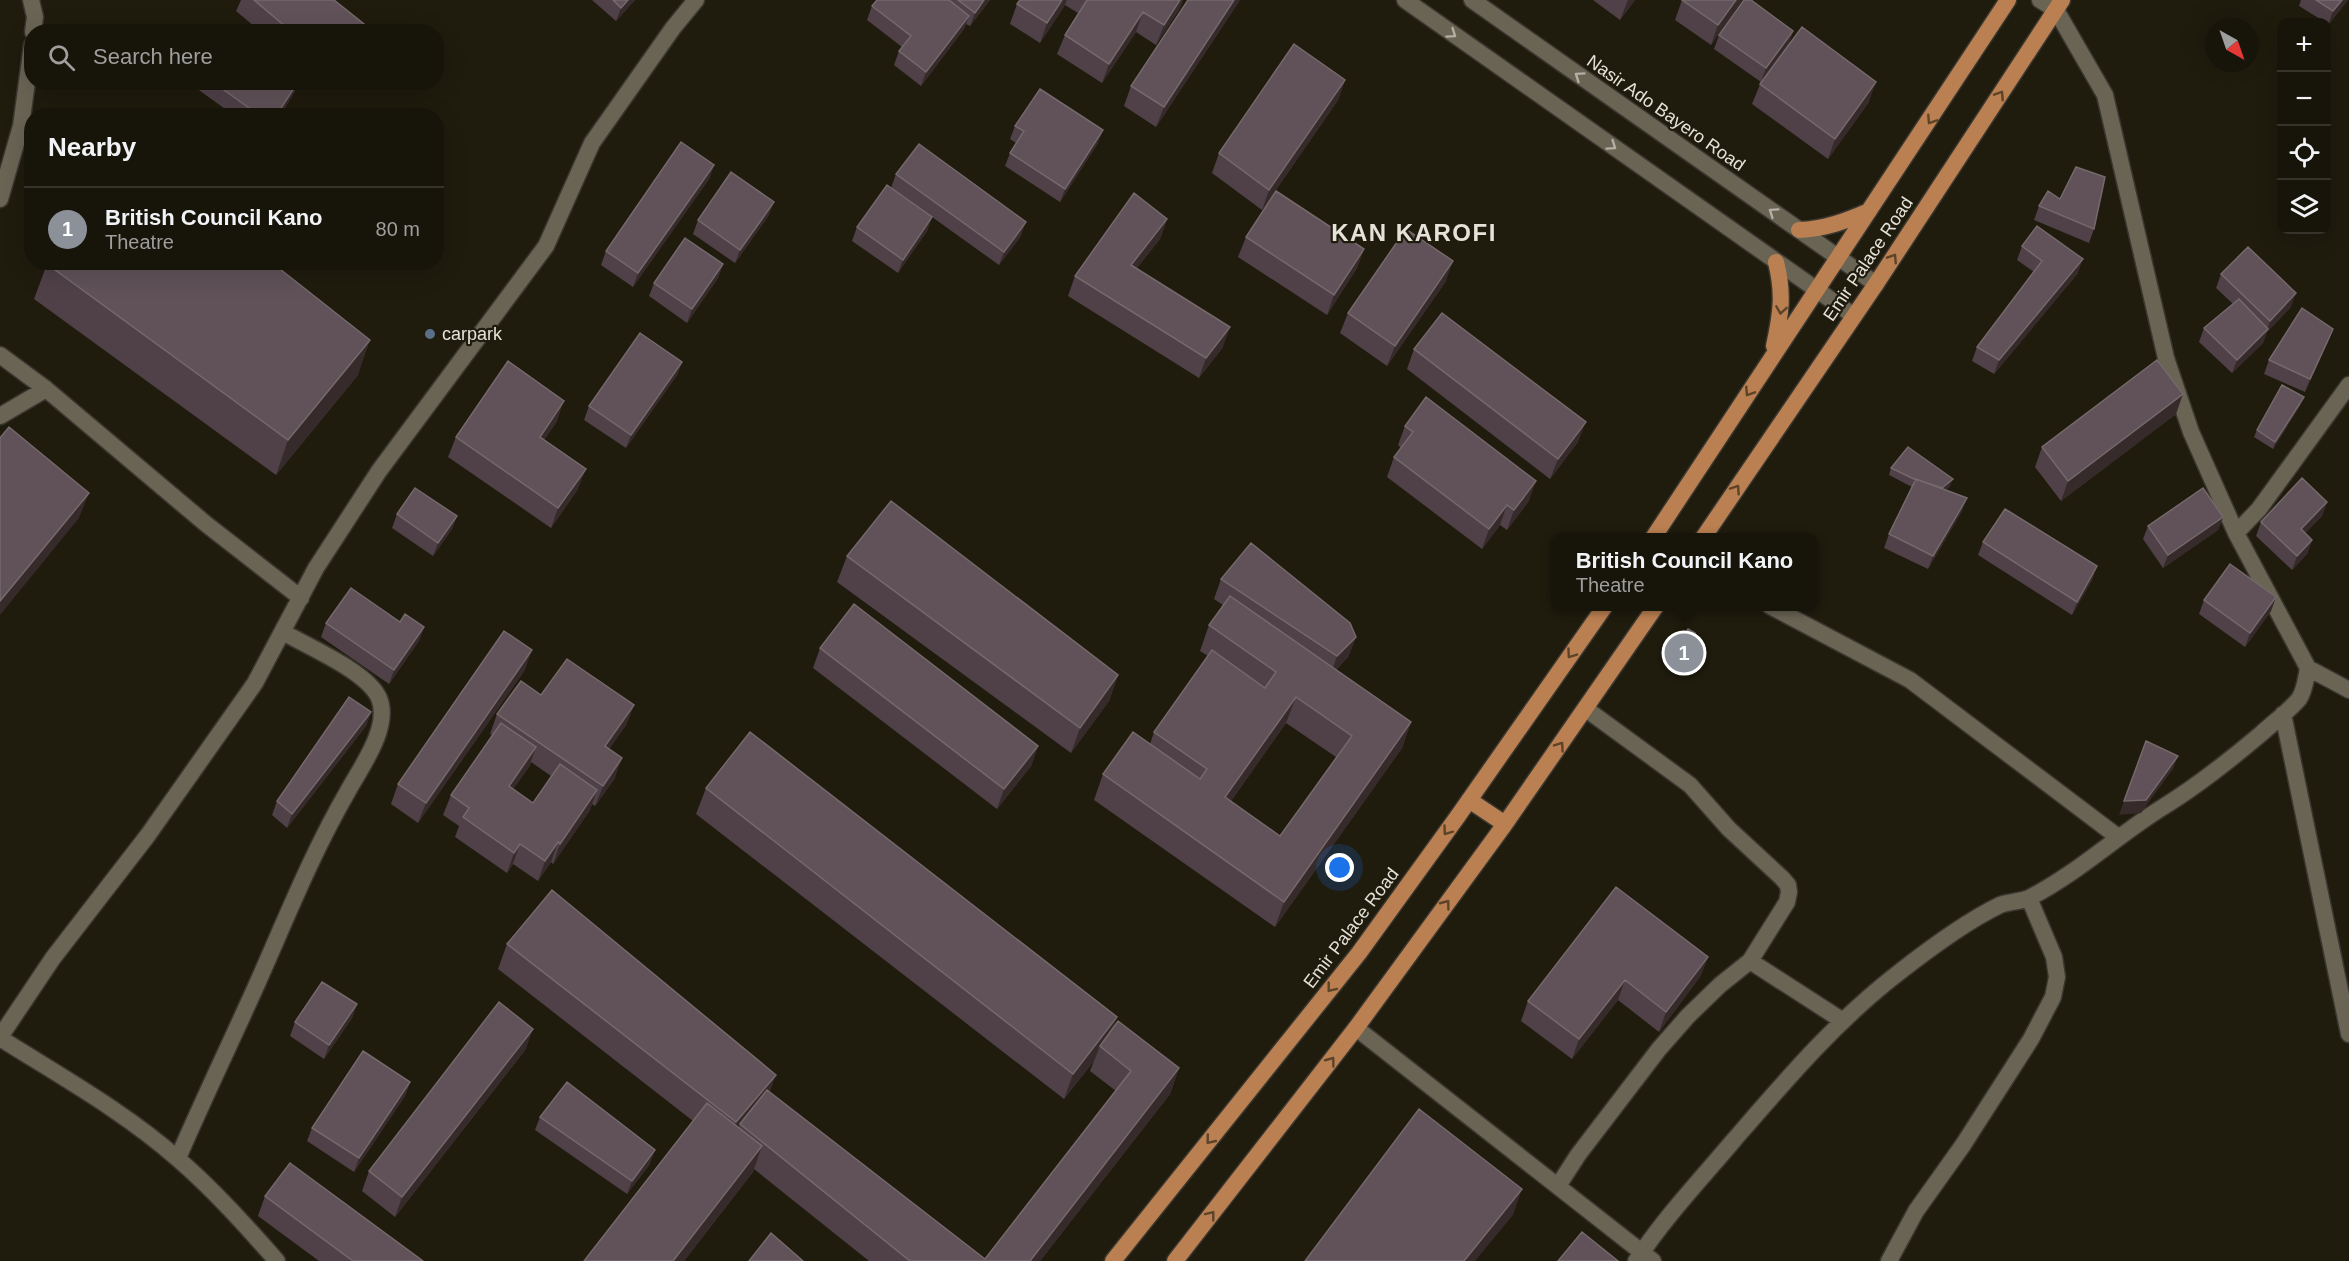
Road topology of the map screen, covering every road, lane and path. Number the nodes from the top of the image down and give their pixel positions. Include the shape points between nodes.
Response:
1 (31, 0) edge
2 (696, 0) edge
3 (1405, 0) edge
4 (1472, 0) edge
5 (2008, 0) edge
6 (2040, 0) edge
7 (2059, 5) edge
8 (34, 24) edge
9 (26, 90) edge
10 (0, 199) edge
11 (1870, 210) junction
12 (1799, 230) junction
13 (1838, 257) junction
14 (1776, 262) junction
15 (1876, 284) junction
16 (1816, 290) junction
17 (1854, 316) junction
18 (0, 355) edge
19 (1771, 359) junction
20 (2349, 385) edge
21 (46, 389) junction
22 (0, 416) edge
23 (1656, 533) edge
24 (1706, 533) edge
25 (2236, 533) junction
26 (301, 598) junction
27 (1601, 611) edge
28 (1653, 611) edge
29 (1779, 611) edge
30 (283, 632) junction
31 (2307, 668) junction
32 (2349, 690) edge
33 (1586, 709) junction
34 (2283, 714) junction
35 (1469, 800) junction
36 (1505, 824) junction
37 (2118, 837) junction
38 (2029, 898) junction
39 (1750, 961) junction
40 (1843, 1021) junction
41 (1356, 1029) junction
42 (2349, 1034) edge
43 (0, 1037) edge
44 (178, 1158) junction
45 (1558, 1186) junction
46 (1644, 1258) edge
47 (277, 1261) edge
48 (1113, 1261) edge
49 (1175, 1261) edge
50 (1889, 1261) edge

1 - 8 street
2 - 26 street via 592,143 546,246 379,471
3 -> 14 street
12 -> 4 street, Nasir Ado Bayero Road
5 -> 11 main road, Emir Palace Road
6 - 7 street
15 -> 7 main road, Emir Palace Road
7 - 25 street via 2105,95 2166,358 2191,432
9 - 10 street via 21,126
11 - 12 main road via 1834,225
11 - 13 main road, Emir Palace Road
12 - 13 street, Nasir Ado Bayero Road
13 - 15 street, Nasir Ado Bayero Road
13 - 16 main road, Emir Palace Road
14 - 16 street
14 -> 19 main road via 1782,308
15 - 17 main road, Emir Palace Road
16 - 17 street
16 - 19 main road, Emir Palace Road
24 -> 17 main road, Emir Palace Road
18 - 21 street
19 -> 23 main road, Emir Palace Road
20 - 25 street via 2259,509
21 - 22 street
21 - 26 street via 189,511
25 - 31 street
26 - 30 street
27 -> 35 main road, Emir Palace Road
28 - 33 main road
29 - 37 street via 1910,680
30 - 43 street via 255,683 210,750 53,958
30 - 44 street via 372,688 379,699 380,726 370,754 303,878
31 - 32 street
31 - 34 street via 2300,697
36 -> 33 main road
33 - 39 street via 1690,785 1788,885 1787,902
34 - 37 street via 2194,789
34 - 42 street
35 - 36 main road
35 -> 48 main road, Emir Palace Road via 1352,962
41 -> 36 main road
37 - 38 street via 2097,856
38 - 40 street via 2002,904 1982,915 1898,974
38 - 50 street via 2054,957 2057,977 2053,997 2031,1039 1916,1211
39 - 40 street
39 - 45 street via 1720,985 1659,1049
40 - 46 street via 1819,1043 1707,1171
41 - 45 street
49 -> 41 main road
43 - 44 street via 140,1128
44 - 47 street
45 - 46 street

